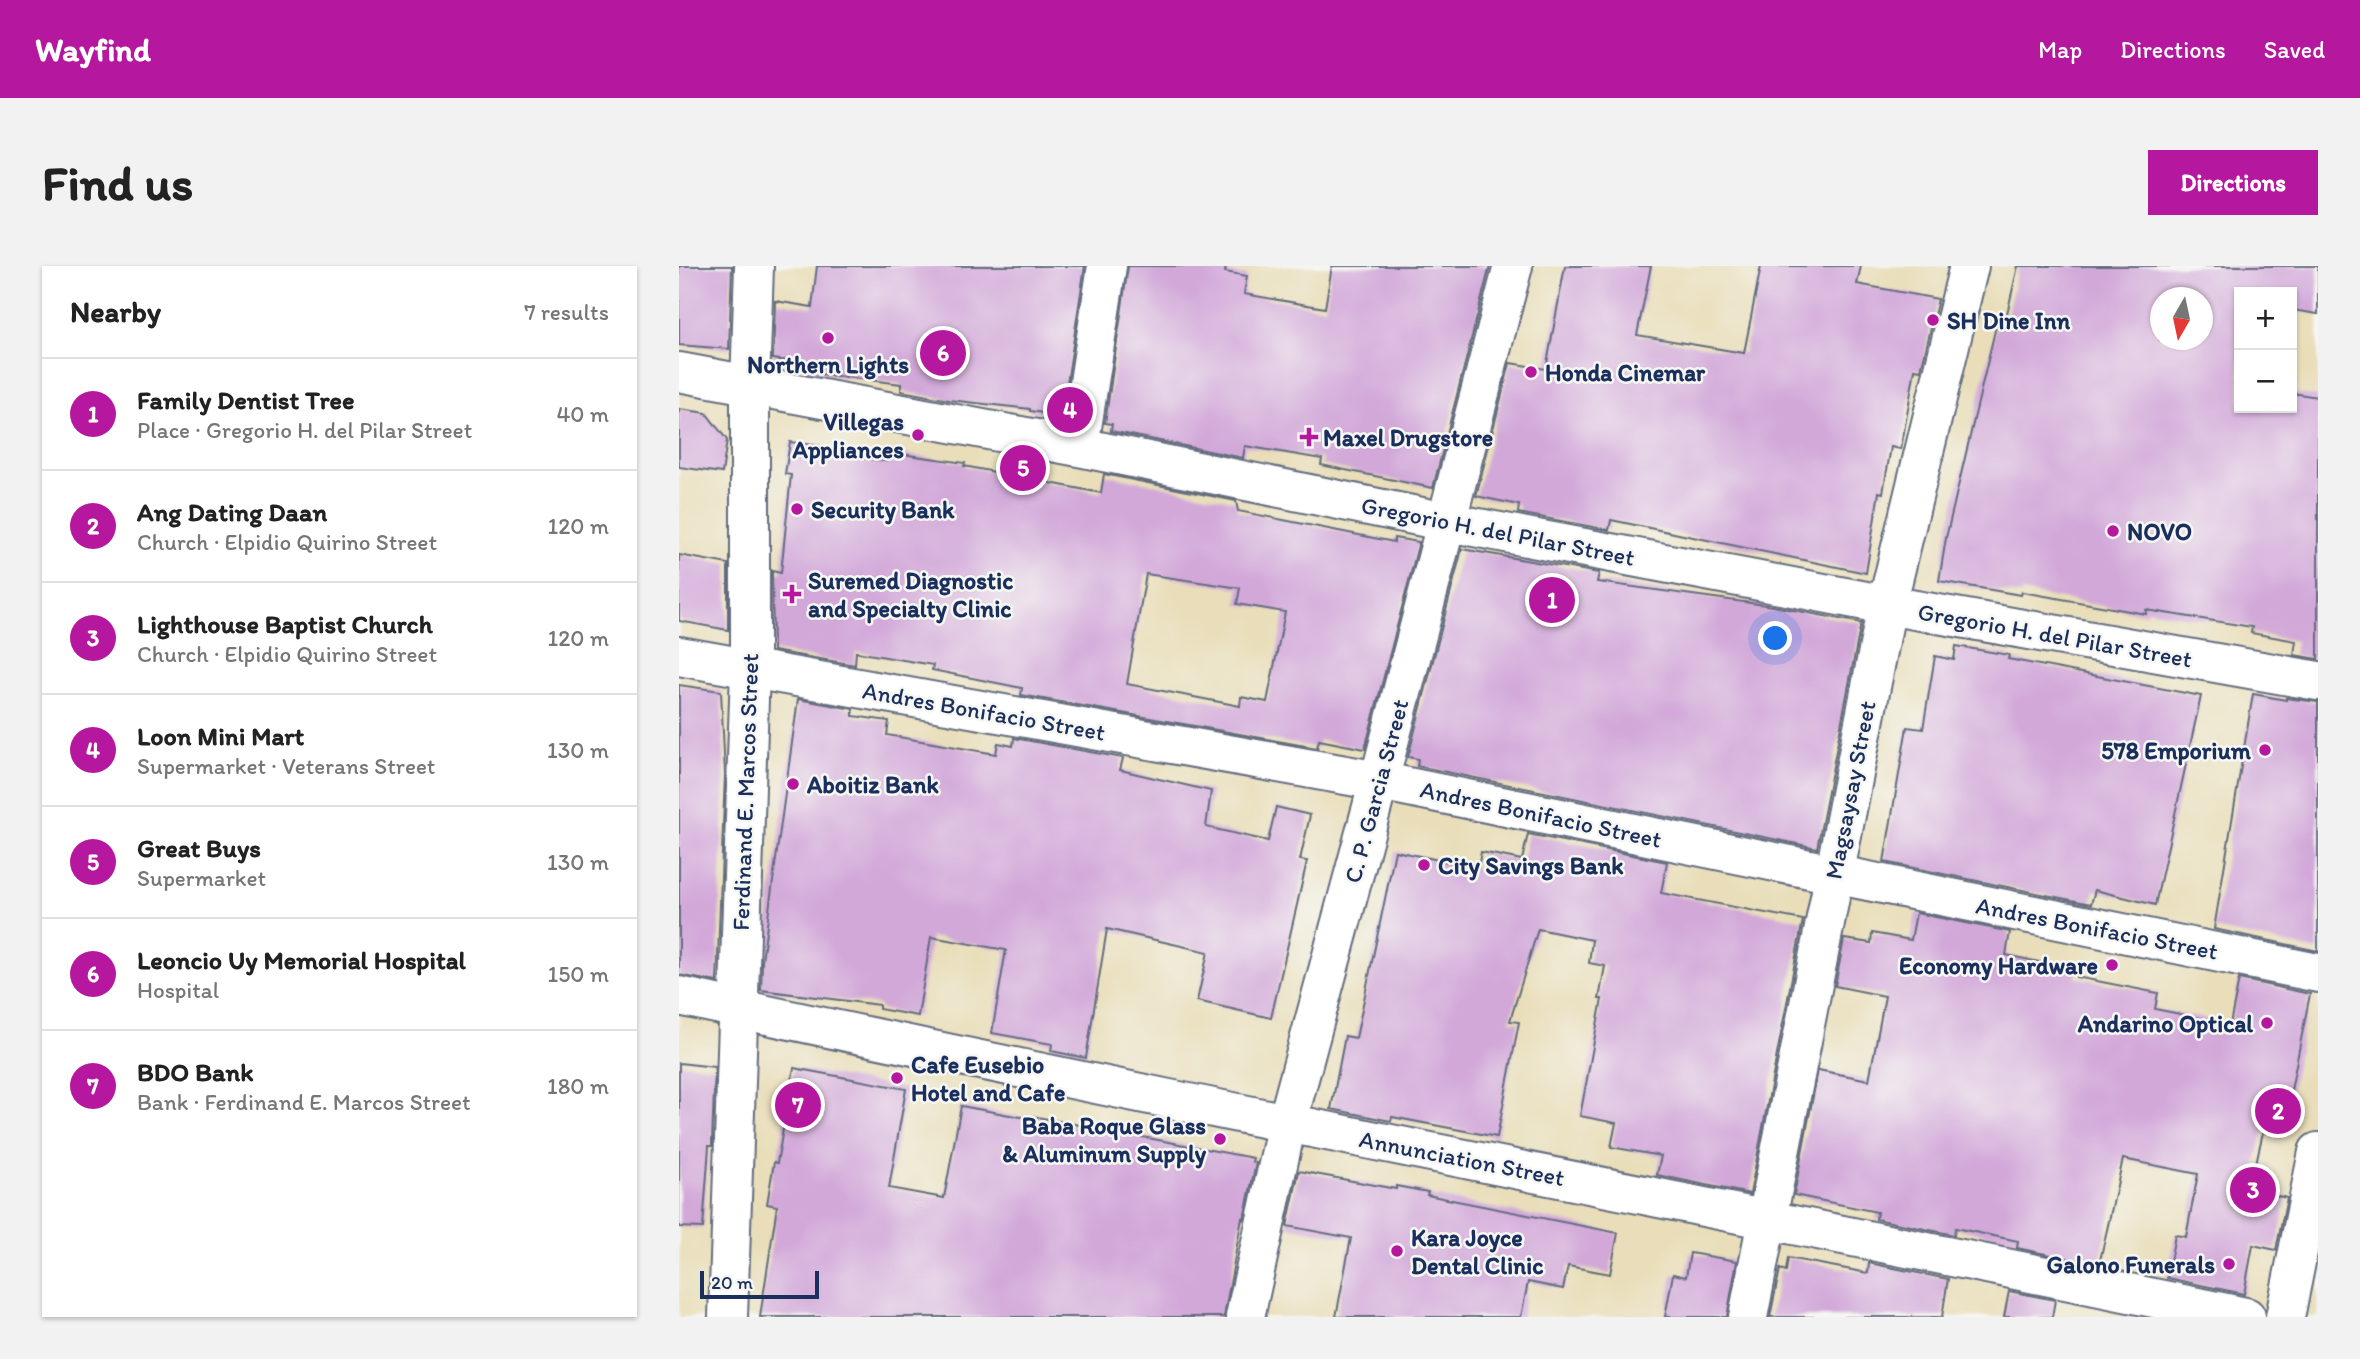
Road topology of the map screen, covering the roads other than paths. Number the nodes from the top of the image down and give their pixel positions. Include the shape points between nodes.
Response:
1 (754, 266) edge
2 (1107, 266) edge
3 (1513, 266) edge
4 (1969, 266) edge
5 (679, 372) edge
6 (750, 386) junction
7 (1079, 447) junction
8 (1447, 522) junction
9 (1888, 605) junction
10 (679, 656) edge
11 (750, 670) junction
12 (2318, 681) edge
13 (1379, 781) junction
14 (1833, 874) junction
15 (2318, 973) edge
16 (679, 996) edge
17 (738, 1009) junction
18 (1287, 1123) junction
19 (2318, 1152) edge
20 (1767, 1219) junction
21 (728, 1317) edge
22 (1245, 1317) edge
23 (1748, 1317) edge
24 (2246, 1317) edge
25 (2285, 1317) edge

1 - 6 street, Ferdinand E. Marcos Street
2 - 7 street
3 - 8 street, C. P. Garcia Street
4 - 9 street, Magsaysay Street
5 - 6 street, Gregorio H. del Pilar Street
6 - 7 street, Gregorio H. del Pilar Street
6 - 11 street, Ferdinand E. Marcos Street
7 - 8 street, Gregorio H. del Pilar Street
8 - 9 street, Gregorio H. del Pilar Street
8 - 13 street, C. P. Garcia Street
9 - 12 street, Gregorio H. del Pilar Street
9 - 14 street, Magsaysay Street
10 - 11 street, Andres Bonifacio Street
11 - 13 street, Andres Bonifacio Street
11 - 17 street, Ferdinand E. Marcos Street
13 - 14 street, Andres Bonifacio Street
13 - 18 street, C. P. Garcia Street
14 - 15 street, Andres Bonifacio Street
14 - 20 street, Magsaysay Street
16 - 17 street, Annunciation Street
17 - 18 street, Annunciation Street
17 - 21 street, Ferdinand E. Marcos Street
18 - 20 street, Annunciation Street
18 - 22 street, C. P. Garcia Street
19 - 25 street
20 - 23 street, Magsaysay Street
20 - 24 street, Annunciation Street

